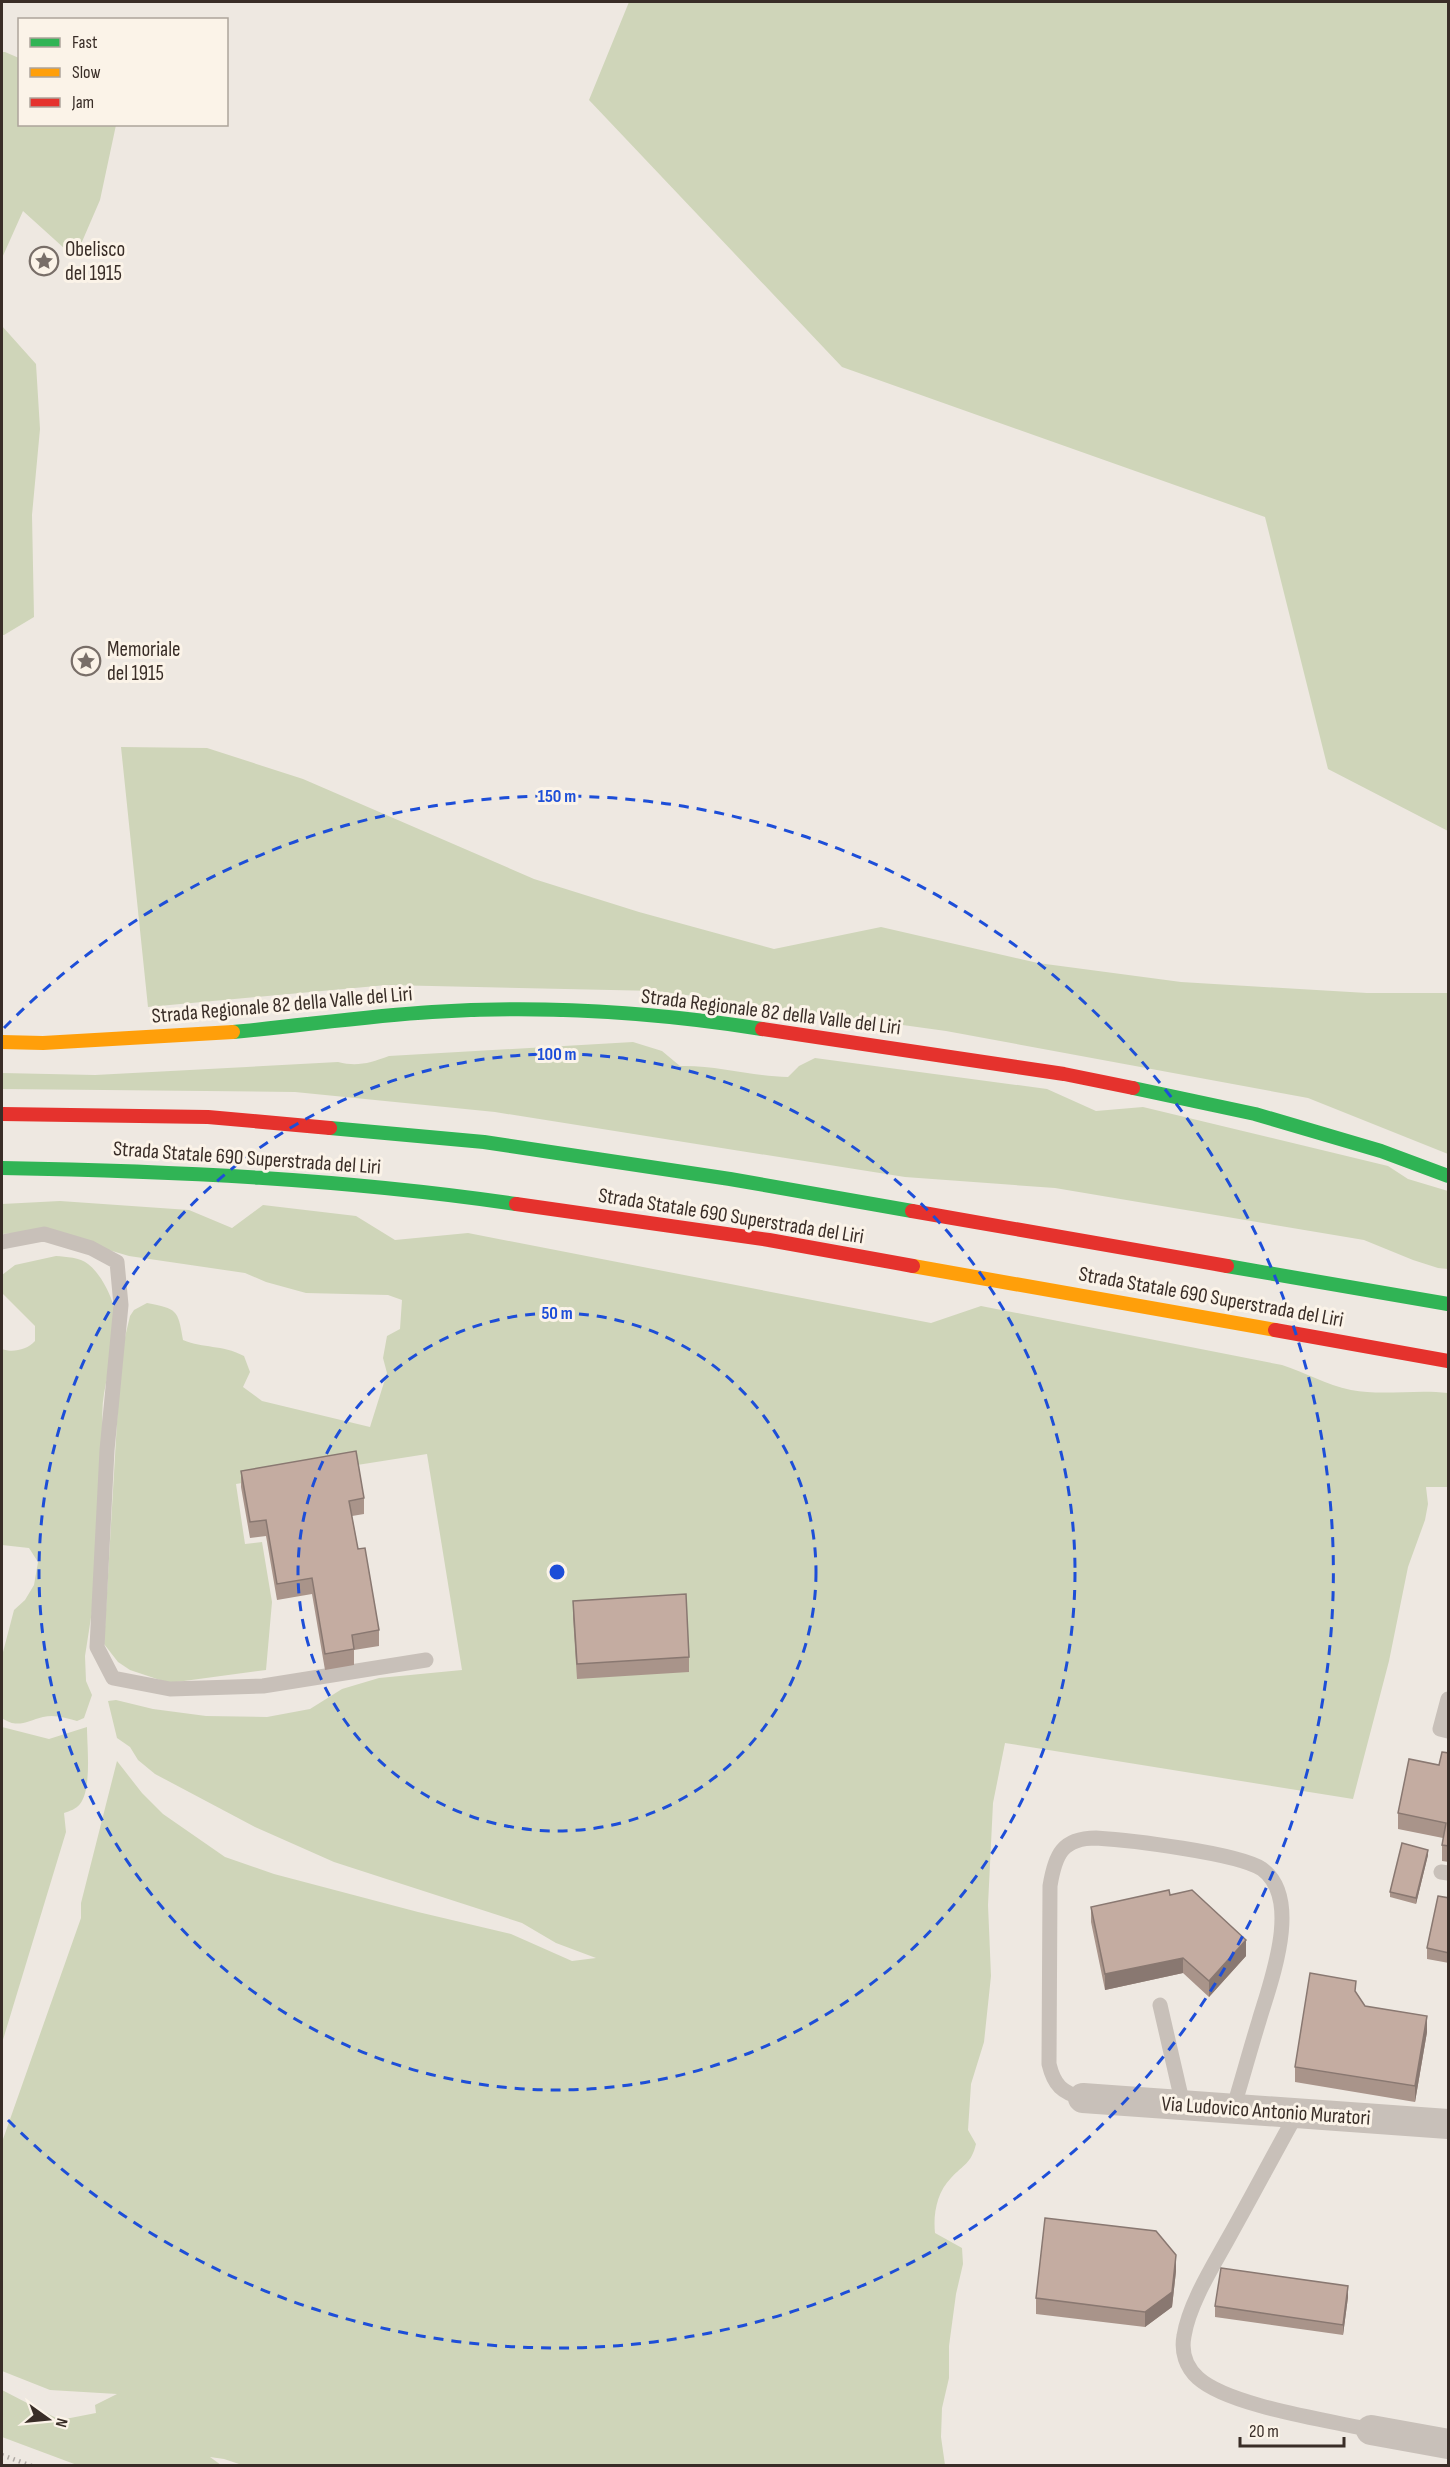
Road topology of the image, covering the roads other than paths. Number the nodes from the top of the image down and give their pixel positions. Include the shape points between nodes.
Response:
1 (2, 1041) edge
2 (2, 1114) edge
3 (2, 1168) edge
4 (1449, 1176) edge
5 (2, 1242) edge
6 (1449, 1305) edge
7 (1449, 1361) edge
8 (426, 1660) dead end
9 (1449, 1699) edge
10 (1449, 1731) edge
11 (1160, 2005) dead end
12 (1083, 2098) joint
13 (1183, 2105) junction
14 (1233, 2109) junction
15 (1297, 2113) junction
16 (1449, 2124) edge
17 (1371, 2430) joint
18 (1449, 2444) edge

1 - 4 main road, Strada Regionale 82 della Valle del Liri via 43,1043 228,1033 432,1012 556,1009 706,1020 1098,1081 1255,1114
2 - 6 main road, Strada Statale 690 Superstrada del Liri via 208,1117 484,1142 730,1179
3 - 7 main road, Strada Statale 690 Superstrada del Liri via 162,1171 436,1192 769,1240
5 - 8 lane via 44,1234 91,1248 117,1262 121,1305 107,1450 97,1647 113,1678 170,1689 263,1686
9 - 10 lane via 1440,1729
11 - 13 lane
12 - 13 street, Via Ludovico Antonio Muratori
12 - 14 lane via 1060,2088 1052,2079 1049,2064 1050,1886 1062,1849 1076,1840 1096,1838 1233,1858 1255,1865 1272,1880 1280,1899 1279,1948
13 - 14 street, Via Ludovico Antonio Muratori
14 - 15 street, Via Ludovico Antonio Muratori
15 - 16 street, Via Ludovico Antonio Muratori
15 - 17 lane via 1199,2295 1184,2337 1185,2358 1198,2378 1230,2396
17 - 18 street

